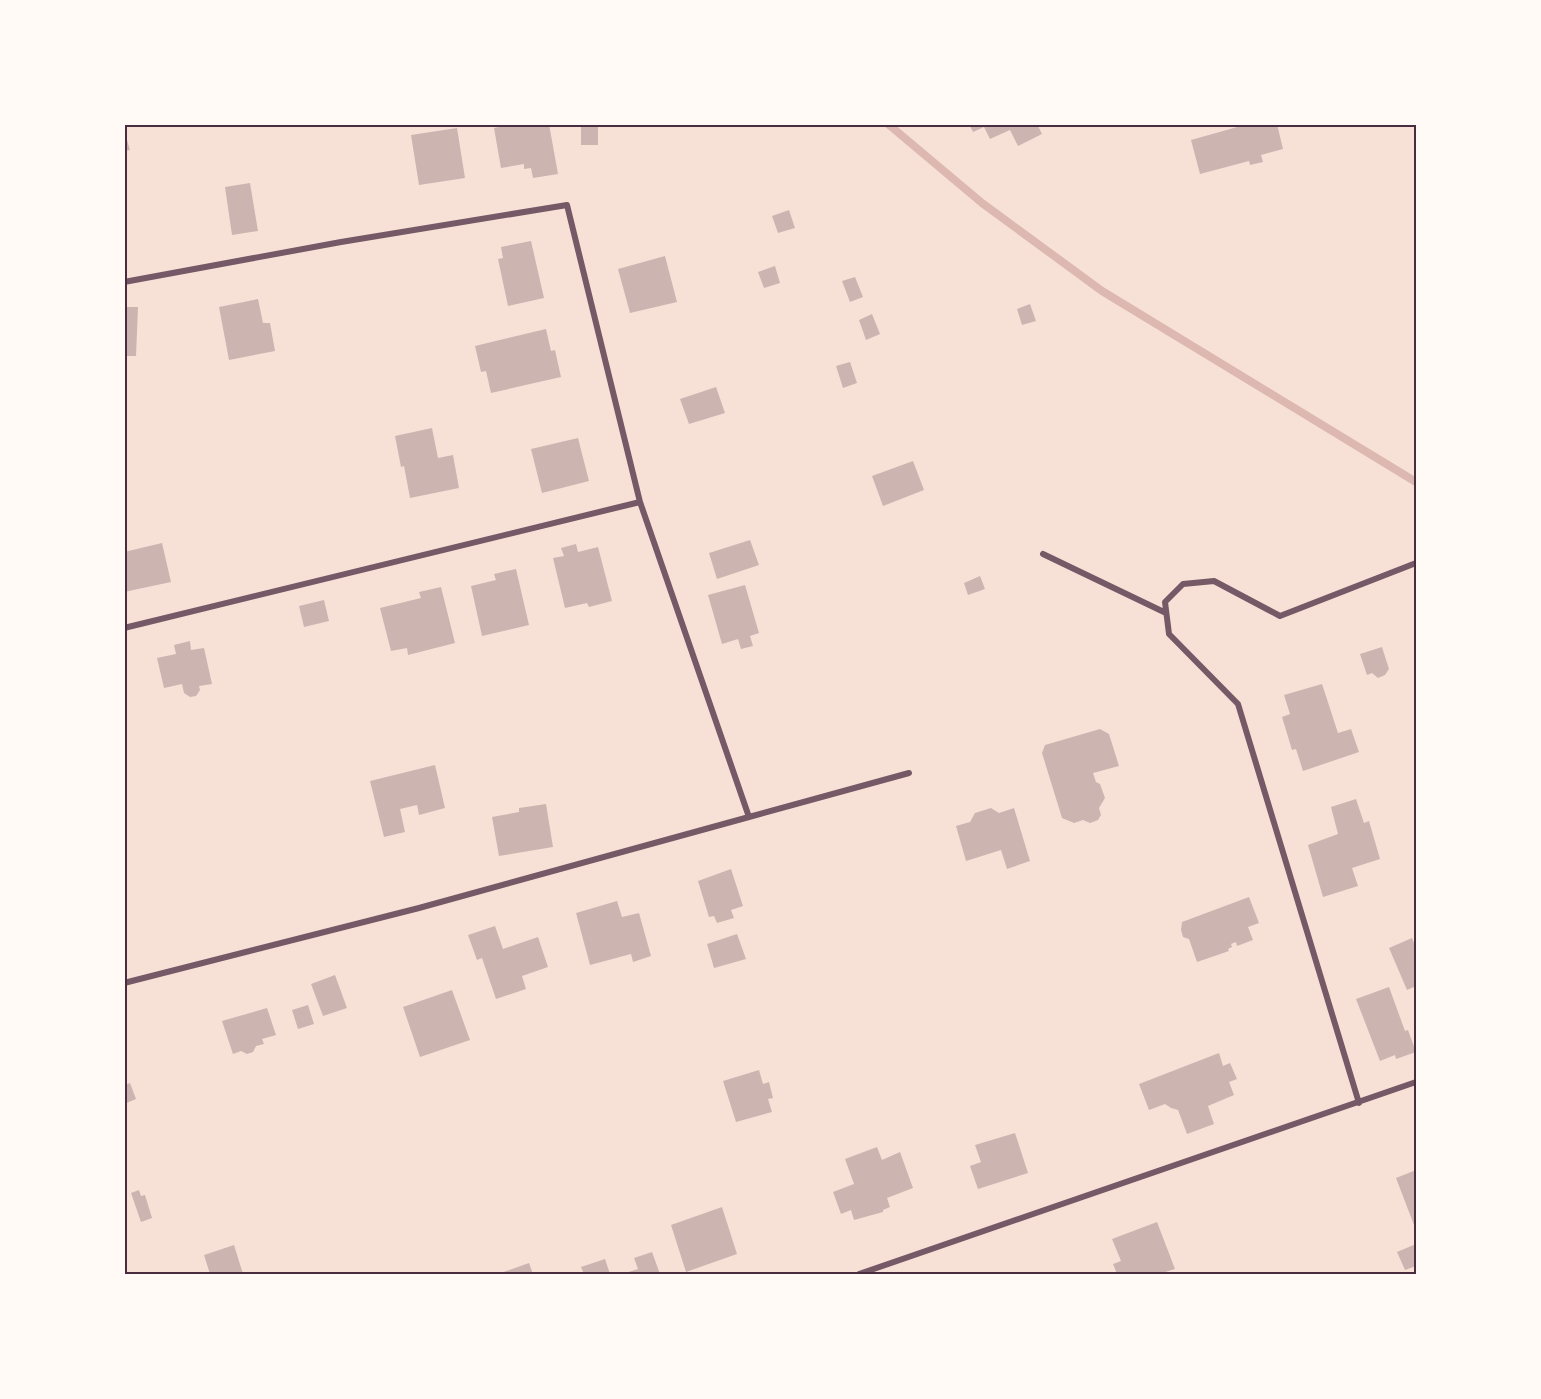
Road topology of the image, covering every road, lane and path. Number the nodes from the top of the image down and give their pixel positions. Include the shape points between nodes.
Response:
1 (124, 282) edge
2 (639, 502) junction
3 (1043, 554) dead end
4 (1416, 563) edge
5 (1166, 613) junction
6 (124, 628) edge
7 (909, 773) dead end
8 (749, 817) junction
9 (124, 983) edge
10 (1416, 1082) edge
11 (1359, 1103) junction
12 (859, 1275) edge

1 - 2 street via 567,205
2 - 6 street
2 - 8 street
3 - 5 street
4 - 5 street via 1280,616 1214,581 1183,584 1165,602
5 - 11 street via 1169,634 1238,704
7 - 8 street
8 - 9 street via 419,908
10 - 11 street
11 - 12 street

